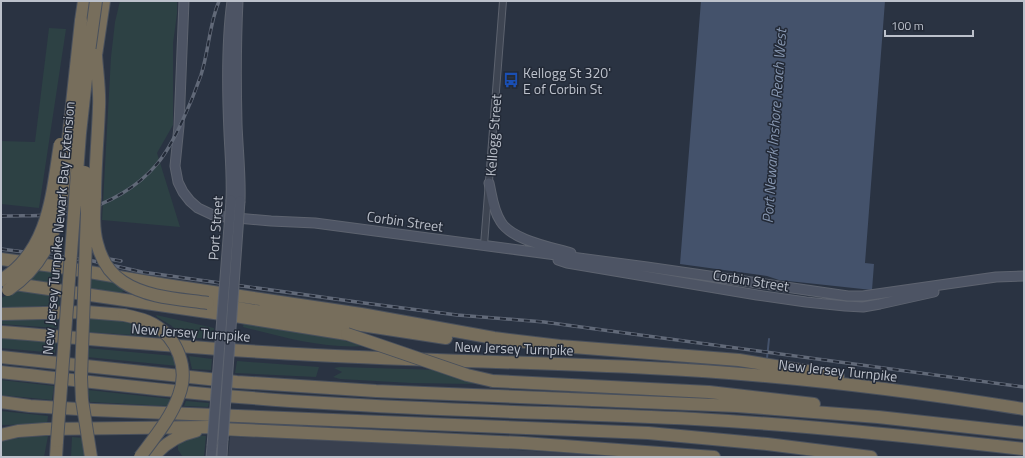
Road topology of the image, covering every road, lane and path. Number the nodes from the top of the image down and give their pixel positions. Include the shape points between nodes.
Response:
1 (84, 1) edge
2 (96, 1) edge
3 (104, 1) edge
4 (184, 1) edge
5 (228, 1) edge
6 (232, 1) edge
7 (238, 1) edge
8 (503, 1) edge
9 (228, 29) junction
10 (96, 55) junction
11 (85, 172) junction
12 (489, 183) junction
13 (236, 201) junction
14 (484, 246) junction
15 (535, 253) junction
16 (1, 259) edge
17 (591, 260) junction
18 (1024, 276) edge
19 (964, 282) junction
20 (3, 287) edge
21 (261, 311) junction
22 (1, 314) edge
23 (1, 332) edge
24 (347, 334) junction
25 (560, 346) junction
26 (1, 357) edge
27 (1, 372) edge
28 (871, 388) junction
29 (1, 402) edge
30 (1024, 409) edge
31 (878, 417) junction
32 (1024, 433) edge
33 (1, 435) edge
34 (222, 435) junction
35 (58, 441) junction
36 (1024, 449) edge
37 (50, 457) edge
38 (56, 457) edge
39 (64, 457) edge
40 (91, 457) edge
41 (140, 457) edge
42 (153, 457) edge
43 (211, 457) edge
44 (222, 457) edge
45 (701, 457) edge
46 (714, 457) edge
47 (871, 457) edge

1 - 20 highway, bridge via 44,227 38,242
2 - 35 highway, New Jersey Turnpike Newark Bay Extension, bridge via 80,133
3 - 10 highway, New Jersey Turnpike Newark Bay Extension
4 - 14 main road, Corbin Street via 175,166 183,192 198,208 208,214 224,217 315,223
5 - 9 main road
6 - 9 main road, Port Street
7 - 13 main road, Port Street via 236,40 240,180
8 - 12 street, Kellogg Street
9 - 13 main road, Port Street via 229,119 232,179
10 - 11 highway, New Jersey Turnpike Newark Bay Extension, bridge
10 - 21 highway, bridge via 100,105 94,223 101,256 112,273 135,289
11 - 35 highway, New Jersey Turnpike Newark Bay Extension, bridge
11 - 40 highway, bridge via 87,213 81,373 82,400
12 - 14 street, Kellogg Street
12 - 17 main road via 494,208 501,223 512,233
13 - 34 main road, Port Street, bridge
13 - 43 main road, Port Street, bridge
14 - 15 main road, Corbin Street
15 - 17 main road, Corbin Street
15 - 19 main road, Corbin Street via 567,263 606,270 757,295 845,306 880,304 938,291
16 - 25 highway via 368,315 479,336
17 - 19 main road, Corbin Street via 848,296
18 - 19 main road, Corbin Street
20 - 24 highway via 228,315
21 - 24 highway
21 - 25 highway via 470,341
22 - 41 highway, bridge via 87,312 124,315 147,322 163,331 177,349 183,368 182,385 174,408
23 - 28 highway, New Jersey Turnpike via 316,356 663,368
24 - 31 highway, bridge via 467,375 493,381 732,394 845,408
25 - 28 highway via 750,362 835,376
26 - 31 highway via 301,387 729,406
27 - 36 highway via 250,398 763,424 893,434
28 - 30 highway, New Jersey Turnpike
29 - 47 highway via 102,410 648,433
31 - 32 highway
33 - 34 highway via 18,431 188,427 209,427
34 - 42 highway via 195,431 179,436 167,443
34 - 44 main road, Port Street
34 - 45 highway via 529,443
35 - 37 highway
35 - 38 highway, New Jersey Turnpike Newark Bay Extension
35 - 39 highway, New Jersey Turnpike Newark Bay Extension
45 - 46 highway

